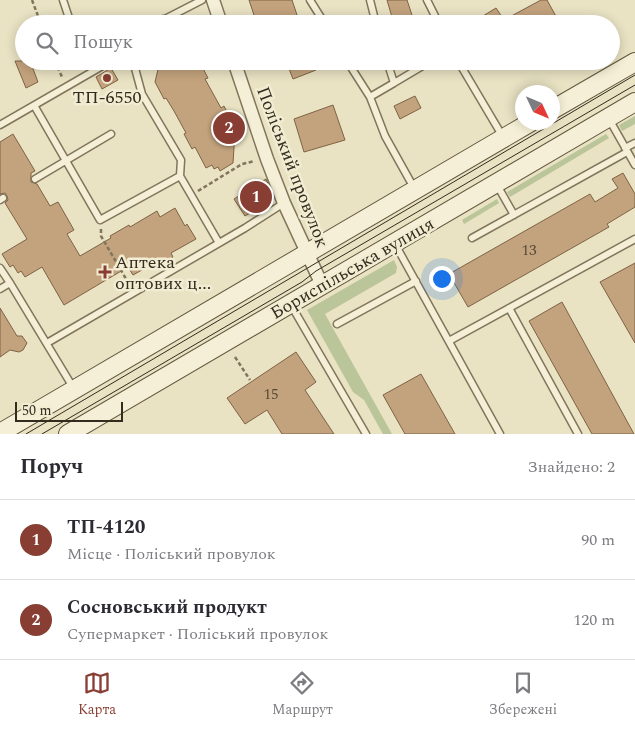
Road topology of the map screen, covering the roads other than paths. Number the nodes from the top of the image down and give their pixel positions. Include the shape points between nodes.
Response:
1 (62, 0) edge
2 (202, 0) edge
3 (213, 0) edge
4 (310, 0) edge
5 (370, 0) edge
6 (428, 0) edge
7 (68, 15) edge
8 (172, 15) edge
9 (218, 15) edge
10 (319, 15) edge
11 (374, 15) edge
12 (435, 15) edge
13 (635, 62) edge
14 (96, 70) edge
15 (136, 70) edge
16 (237, 70) edge
17 (354, 70) edge
18 (389, 70) edge
19 (416, 70) edge
20 (463, 70) edge
21 (394, 83) junction
22 (370, 97) junction
23 (635, 102) edge
24 (560, 105) edge
25 (35, 106) junction
26 (608, 118) junction
27 (0, 125) edge
28 (517, 130) edge
29 (111, 134) dead end
30 (503, 138) junction
31 (635, 143) edge
32 (626, 150) junction
33 (66, 162) junction
34 (635, 165) edge
35 (180, 176) junction
36 (35, 179) dead end
37 (496, 184) junction
38 (415, 189) junction
39 (284, 203) junction
40 (514, 215) junction
41 (472, 238) dead end
42 (635, 239) edge
43 (219, 243) junction
44 (394, 243) junction
45 (308, 254) junction
46 (0, 268) edge
47 (416, 281) junction
48 (10, 284) junction
49 (322, 285) junction
50 (0, 290) edge
51 (290, 304) junction
52 (509, 308) junction
53 (337, 324) dead end
54 (449, 341) junction
55 (47, 343) junction
56 (74, 390) junction
57 (0, 433) edge
58 (68, 434) edge
59 (366, 434) edge
60 (500, 434) edge
61 (578, 434) edge

1 - 7 lane
2 - 8 lane
3 - 9 street
4 - 10 lane
5 - 11 lane
6 - 12 lane
13 - 24 main road
14 - 25 lane
15 - 35 lane via 142,94 181,160
16 - 39 street, Поліський провулок
17 - 22 lane
18 - 21 lane
19 - 21 lane
20 - 30 lane
21 - 22 lane
22 - 38 lane via 385,136
23 - 26 main road, Бориспільська вулиця
25 - 27 lane
25 - 33 lane
26 - 32 lane
26 - 37 main road, Бориспільська вулиця
28 - 30 main road, Бориспільська вулиця
29 - 33 lane
30 - 38 main road, Бориспільська вулиця
31 - 32 lane
32 - 34 lane
32 - 40 lane
33 - 35 lane via 100,220
33 - 36 lane
35 - 43 lane
37 - 40 lane
37 - 44 main road, Бориспільська вулиця
38 - 45 main road, Бориспільська вулиця
39 - 43 lane
39 - 45 street, Поліський провулок
40 - 41 lane
42 - 52 lane
43 - 55 lane
44 - 47 lane
44 - 49 main road, Бориспільська вулиця
45 - 49 street, Поліський провулок
45 - 56 main road, Бориспільська вулиця
46 - 48 lane
47 - 53 lane
47 - 54 lane
48 - 50 lane
48 - 55 lane
49 - 51 main road, Бориспільська вулиця
51 - 58 main road, Бориспільська вулиця
51 - 59 lane
52 - 54 lane
52 - 61 lane
54 - 60 lane
55 - 56 lane
56 - 57 main road, Бориспільська вулиця

